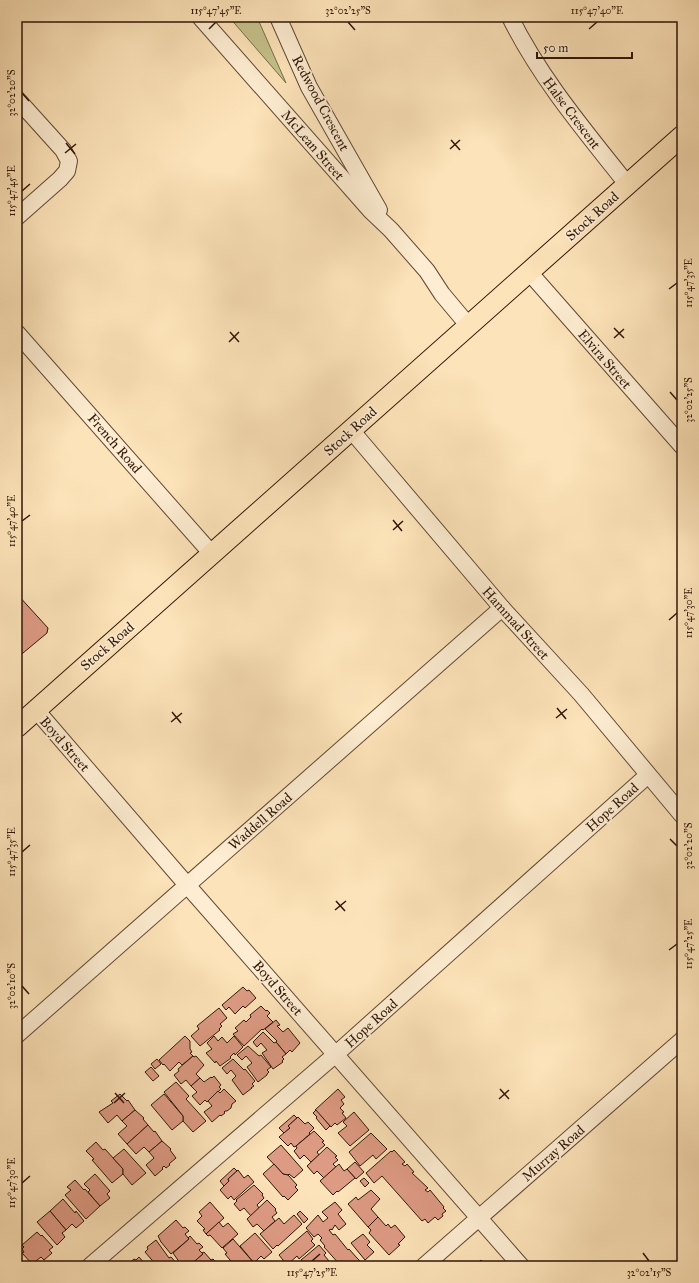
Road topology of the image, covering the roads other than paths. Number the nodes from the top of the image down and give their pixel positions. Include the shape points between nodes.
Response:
1 (200, 17) edge
2 (278, 17) edge
3 (510, 17) edge
4 (17, 99) edge
5 (682, 136) edge
6 (627, 184) junction
7 (17, 217) edge
8 (391, 230) junction
9 (529, 272) junction
10 (472, 322) junction
11 (17, 332) edge
12 (351, 430) junction
13 (682, 446) edge
14 (212, 554) junction
15 (502, 608) junction
16 (36, 710) junction
17 (17, 727) edge
18 (648, 775) junction
19 (682, 815) edge
20 (187, 885) junction
21 (17, 1035) edge
22 (682, 1040) edge
23 (336, 1054) junction
24 (479, 1218) junction
25 (90, 1266) edge
26 (424, 1266) edge
27 (521, 1266) edge

1 - 8 street, McLean Street via 371,211
2 - 8 street, Redwood Crescent via 309,87
3 - 6 street, Halse Crescent via 533,58 570,112
4 - 7 street via 63,150 69,161 67,171 60,179
5 - 6 main road, Stock Road
6 - 9 main road, Stock Road
8 - 10 street, McLean Street via 427,271 442,294
9 - 10 main road, Stock Road
9 - 13 street, Elvira Street
10 - 12 main road, Stock Road
11 - 14 street, French Road
12 - 14 main road, Stock Road
12 - 15 street, Hammad Street
14 - 16 main road, Stock Road
15 - 18 street, Hammad Street via 581,694
15 - 20 street, Waddell Road
16 - 17 main road, Stock Road
16 - 20 street, Boyd Street
18 - 19 street, Hammad Street
18 - 23 street, Hope Road
20 - 21 street, Waddell Road
20 - 23 street, Boyd Street
22 - 24 street, Murray Road
23 - 24 street, Boyd Street
23 - 25 street, Hope Road
24 - 26 street, Murray Road
24 - 27 street, Boyd Street

